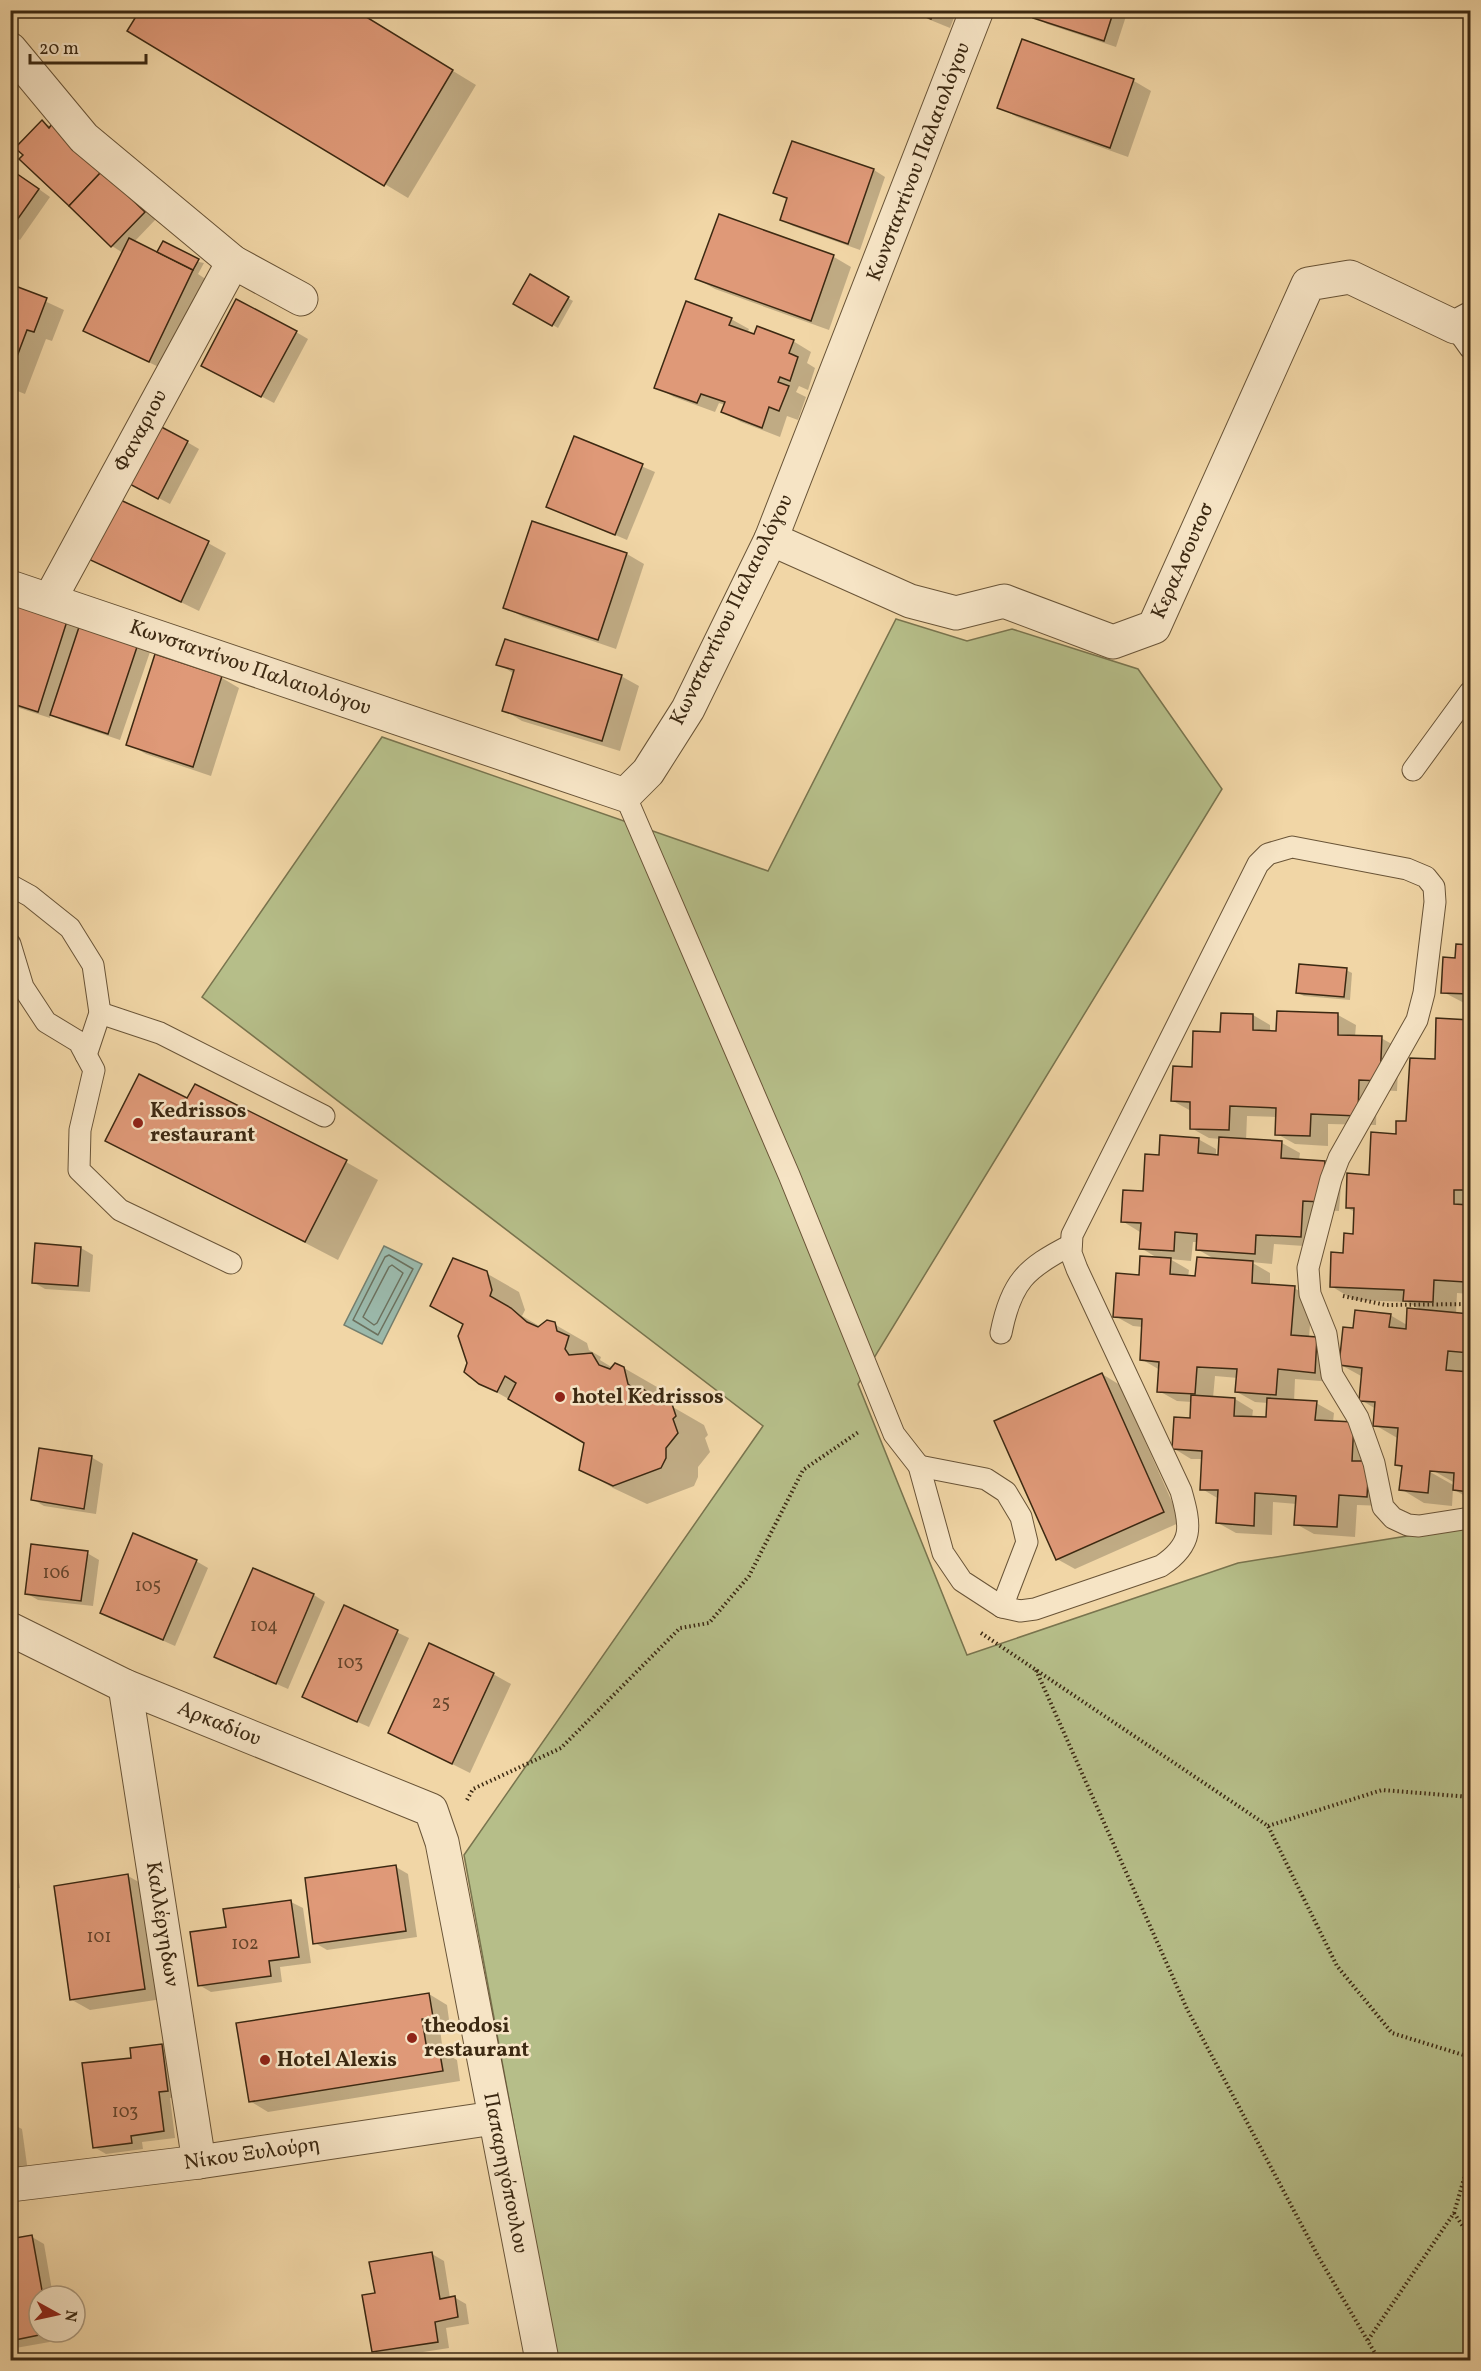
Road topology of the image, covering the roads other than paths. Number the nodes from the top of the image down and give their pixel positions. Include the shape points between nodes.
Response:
1 (977, 10) edge
2 (10, 50) edge
3 (232, 262) junction
4 (301, 299) dead end
5 (1465, 331) edge
6 (771, 539) junction
7 (10, 587) edge
8 (50, 599) junction
9 (1470, 692) edge
10 (1413, 770) dead end
11 (625, 795) junction
12 (10, 885) edge
13 (10, 944) edge
14 (100, 1013) junction
15 (86, 1055) junction
16 (324, 1116) dead end
17 (1071, 1245) junction
18 (231, 1263) dead end
19 (1001, 1333) dead end
20 (919, 1466) junction
21 (1470, 1518) edge
22 (1002, 1607) junction
23 (10, 1629) edge
24 (126, 1686) junction
25 (431, 1810) joint
26 (494, 2118) junction
27 (199, 2162) junction
28 (10, 2185) edge
29 (542, 2361) edge

1 - 6 street, Κωνσταντίνου Παλαιολόγου
2 - 3 street via 84,138
3 - 4 street
3 - 8 street, Φαναριου
5 - 6 street, ΚεραΑσουτοσ via 1350,277 1308,284 1154,627 1113,642 1004,601 956,613 910,602
6 - 11 street, Κωνσταντίνου Παλαιολόγου via 688,709 648,772
7 - 8 street, Κωνσταντίνου Παλαιολόγου
8 - 11 street, Κωνσταντίνου Παλαιολόγου
9 - 10 lane
11 - 20 lane via 789,1174 894,1434
12 - 14 lane via 70,928 93,965
13 - 15 lane via 23,987 46,1022 79,1042
14 - 15 lane
14 - 16 lane via 160,1033
15 - 18 lane via 94,1070 80,1130 79,1170 120,1210
17 - 19 lane via 1043,1259 1022,1278 1007,1304
17 - 21 lane via 1072,1235 1258,864 1268,854 1292,847 1407,869 1426,877 1434,887 1435,902 1417,1020 1339,1158 1308,1268 1310,1294 1326,1334 1332,1375 1358,1418 1374,1463 1383,1507 1393,1518 1408,1525
17 - 22 lane via 1077,1269 1181,1491 1189,1517 1187,1538 1178,1555 1161,1566 1035,1609
20 - 22 lane via 943,1553 962,1581
20 - 22 lane via 986,1479 1006,1492 1021,1517 1027,1542
23 - 24 street, Αρκαδίου
24 - 25 street, Αρκαδίου
24 - 27 street, Καλλέργηδων
25 - 26 street, Παπαρηγόπουλου via 442,1842
26 - 27 street, Νίκου Ξυλούρη
26 - 29 street, Παπαρηγόπουλου
27 - 28 street, Νίκου Ξυλούρη

